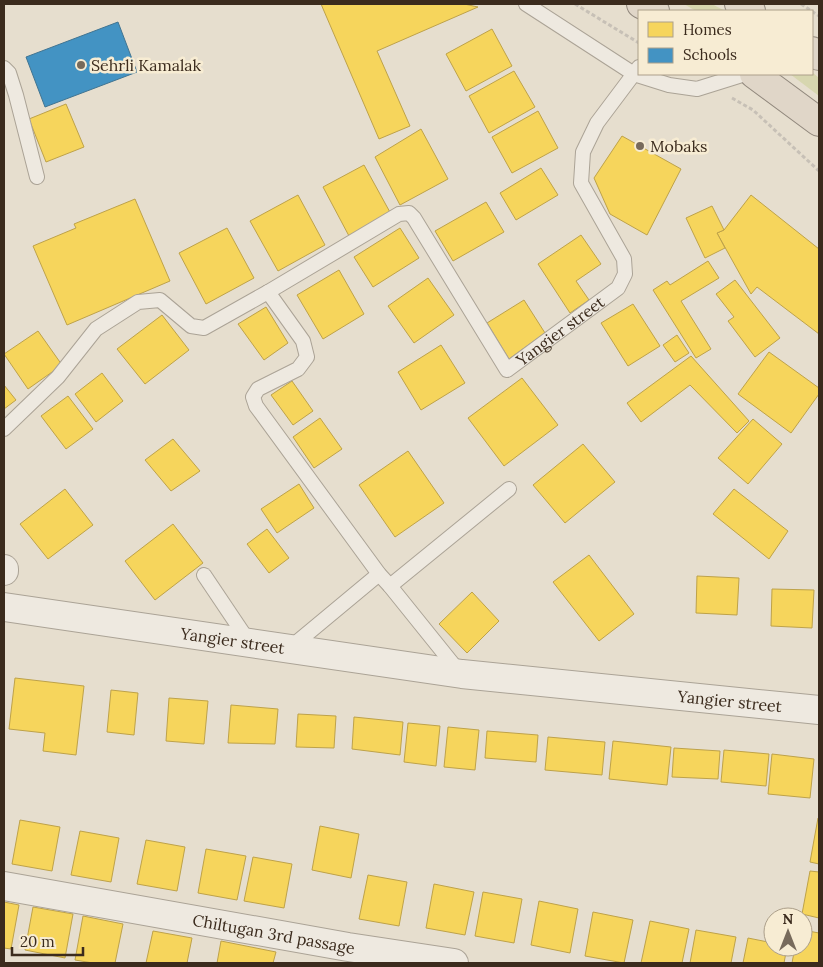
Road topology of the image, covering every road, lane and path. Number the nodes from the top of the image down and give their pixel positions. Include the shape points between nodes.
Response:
1 (526, 4) edge
2 (575, 4) edge
3 (641, 4) edge
4 (653, 10) edge
5 (638, 42) edge
6 (4, 68) edge
7 (636, 70) edge
8 (647, 75) edge
9 (742, 75) edge
10 (755, 75) edge
11 (730, 96) dead end
12 (819, 122) edge
13 (819, 171) edge
14 (38, 177) dead end
15 (268, 292) junction
16 (4, 429) edge
17 (508, 489) dead end
18 (379, 574) junction
19 (204, 575) dead end
20 (390, 586) junction
21 (4, 607) edge
22 (249, 642) junction
23 (290, 648) junction
24 (462, 674) junction
25 (819, 710) edge
26 (4, 886) edge
27 (344, 958) edge
28 (454, 963) edge

1 - 7 lane
2 - 5 path
3 - 4 highway
6 - 14 lane via 9,73 16,95
7 - 15 lane, Yangier street via 597,123 583,152 581,183 624,259 625,274 618,288 507,370 409,213 399,214
8 - 9 lane via 670,85 697,89
10 - 12 highway
11 - 13 path via 753,110
15 - 16 lane, Yangier street via 204,328 191,326 160,300 138,302 96,329 58,378
15 - 18 lane via 304,341 307,356 298,369 258,388 253,397 256,406
17 - 20 lane
18 - 20 lane
18 - 23 lane
19 - 22 lane
20 - 24 lane
21 - 22 street, Yangier street
22 - 23 street, Yangier street
23 - 24 street, Yangier street
24 - 25 street, Yangier street
26 - 27 street, Chiltugan 3rd passage
27 - 28 street, Chiltugan 3rd passage

